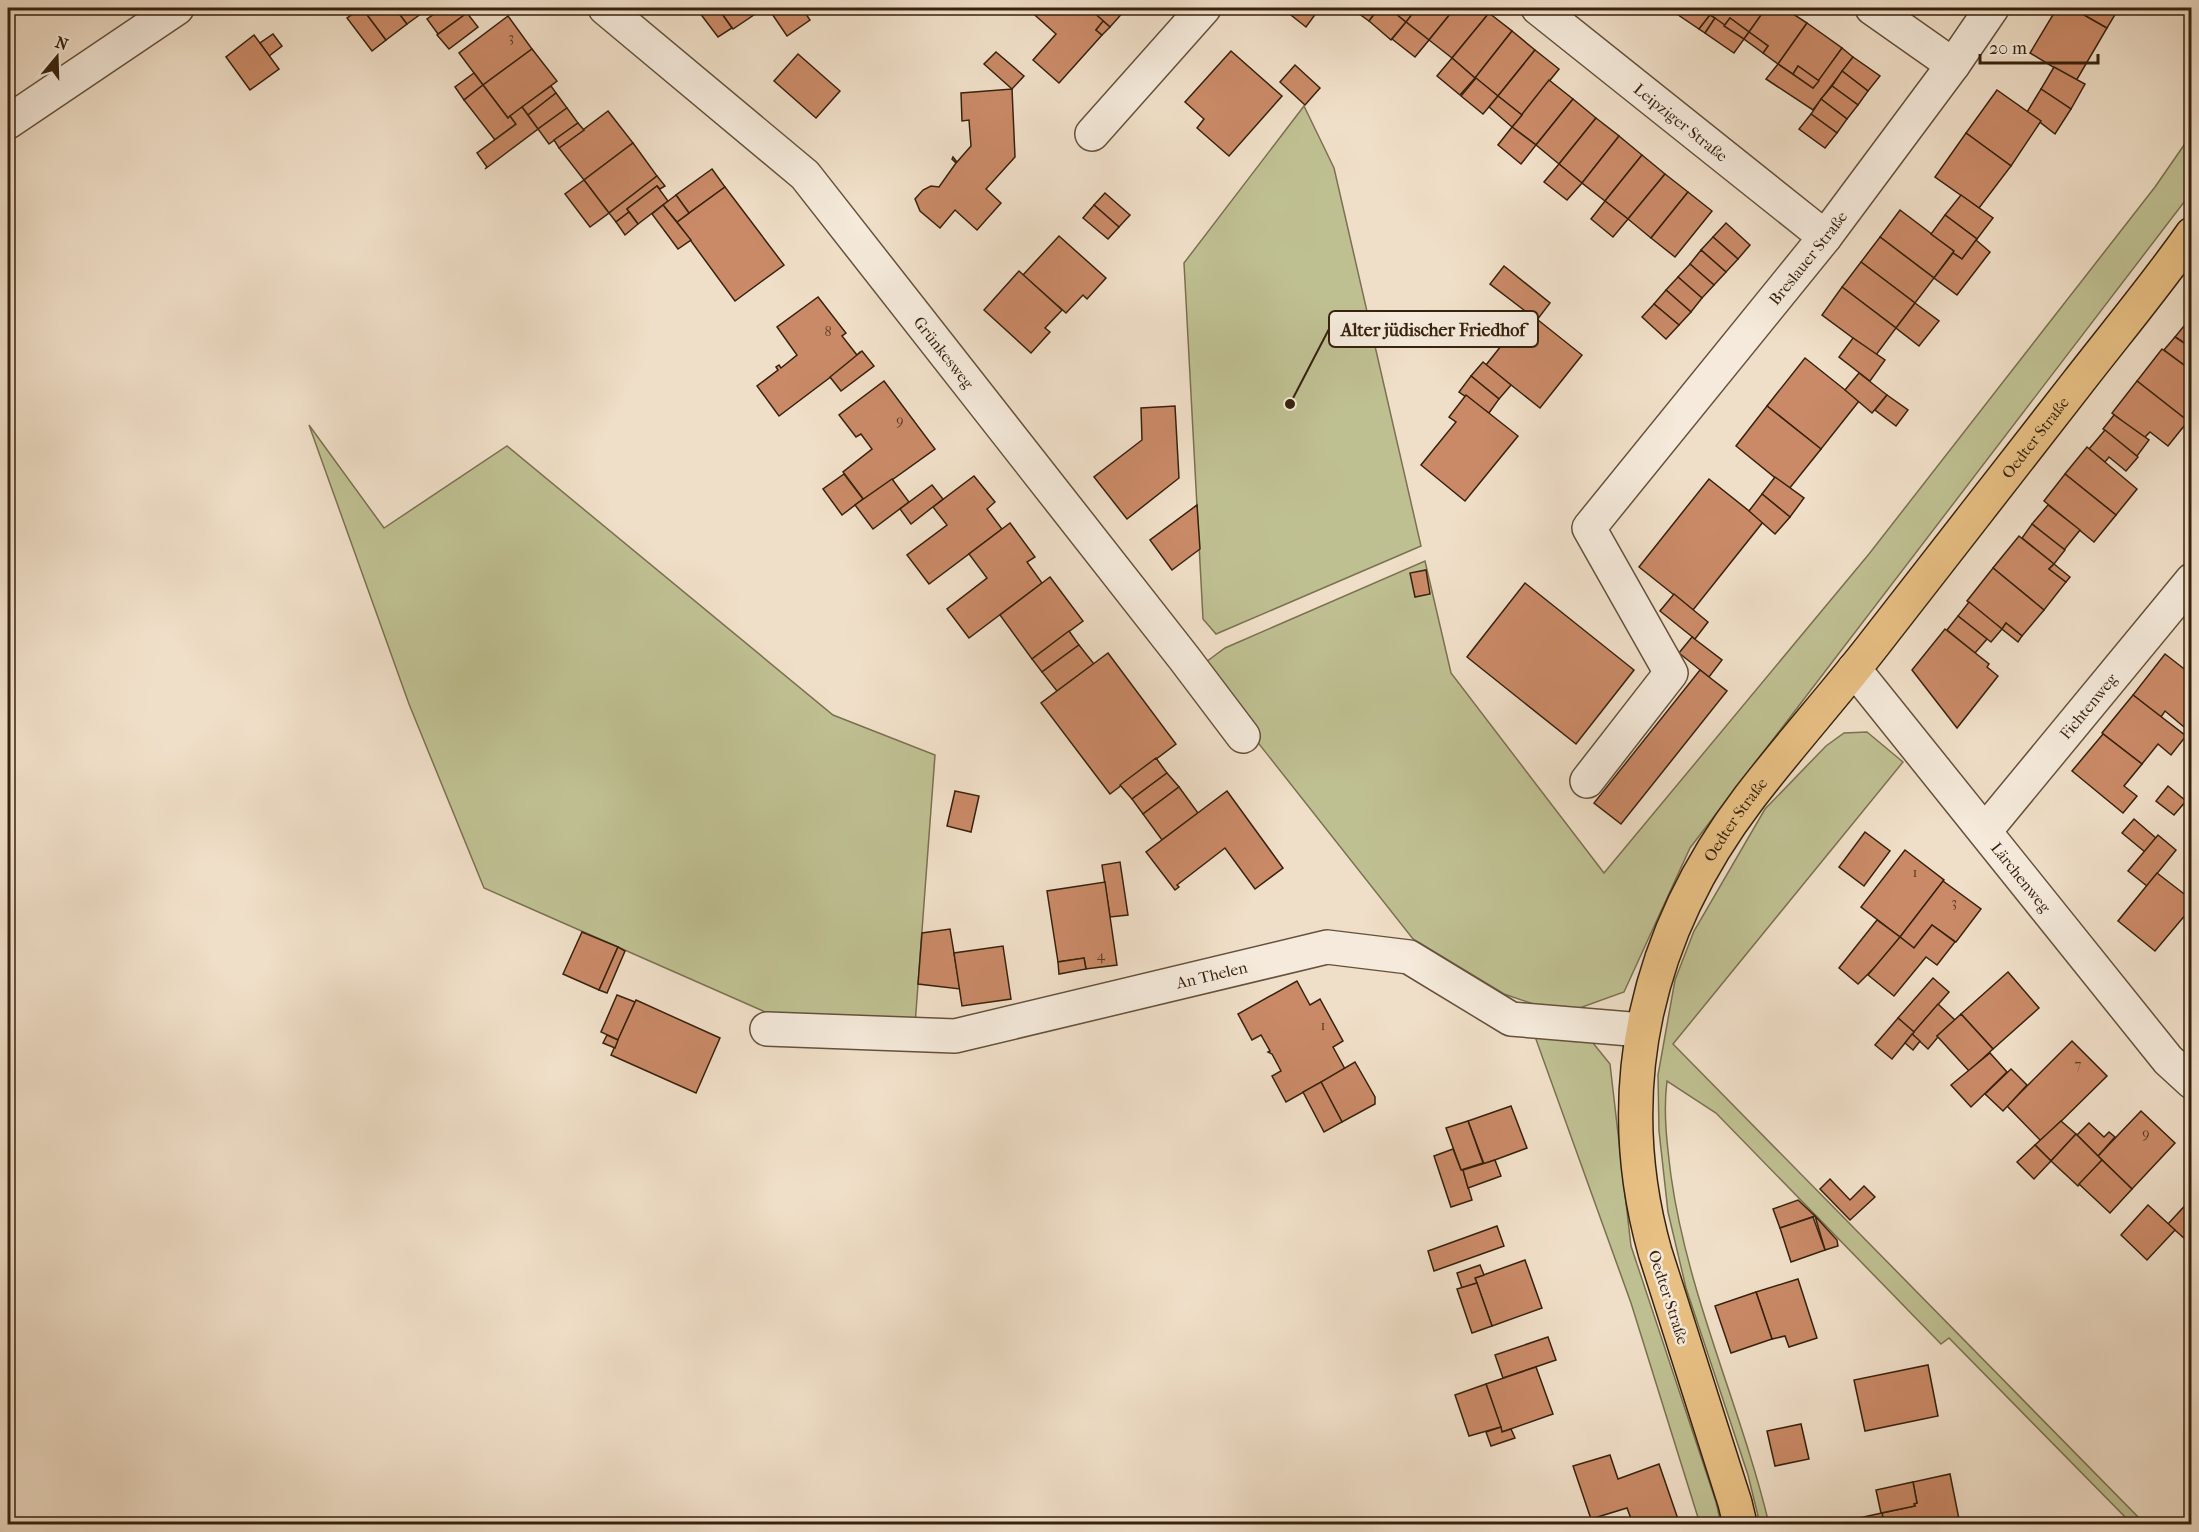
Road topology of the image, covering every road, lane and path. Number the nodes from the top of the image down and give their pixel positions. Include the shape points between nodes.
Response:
1 (177, 8) edge
2 (605, 8) edge
3 (1204, 8) edge
4 (1538, 8) edge
5 (1872, 8) edge
6 (1992, 8) edge
7 (1953, 64) junction
8 (8, 122) edge
9 (1092, 134) dead end
10 (2192, 234) edge
11 (1825, 237) junction
12 (2192, 580) edge
13 (1854, 669) junction
14 (1243, 736) dead end
15 (1587, 781) dead end
16 (1985, 831) junction
17 (767, 1029) dead end
18 (1642, 1030) junction
19 (2192, 1082) edge
20 (1740, 1524) edge

1 - 8 street
2 - 14 street, Grünkesweg via 805,175
3 - 9 street
4 - 11 street, Leipziger Straße
5 - 7 street
6 - 7 street, Breslauer Straße
7 - 11 street, Breslauer Straße
10 - 13 main road, Oedter Straße
11 - 15 street, Breslauer Straße via 1589,528 1671,673
12 - 16 street, Fichtenweg
13 - 16 street, Lärchenweg
13 - 18 main road, Oedter Straße via 1748,799 1710,857 1683,904 1664,949
16 - 19 street, Lärchenweg via 2168,1059
17 - 18 street, An Thelen via 955,1036 1327,947 1409,957 1511,1018
18 - 20 main road, Oedter Straße via 1636,1077 1636,1127 1644,1215

